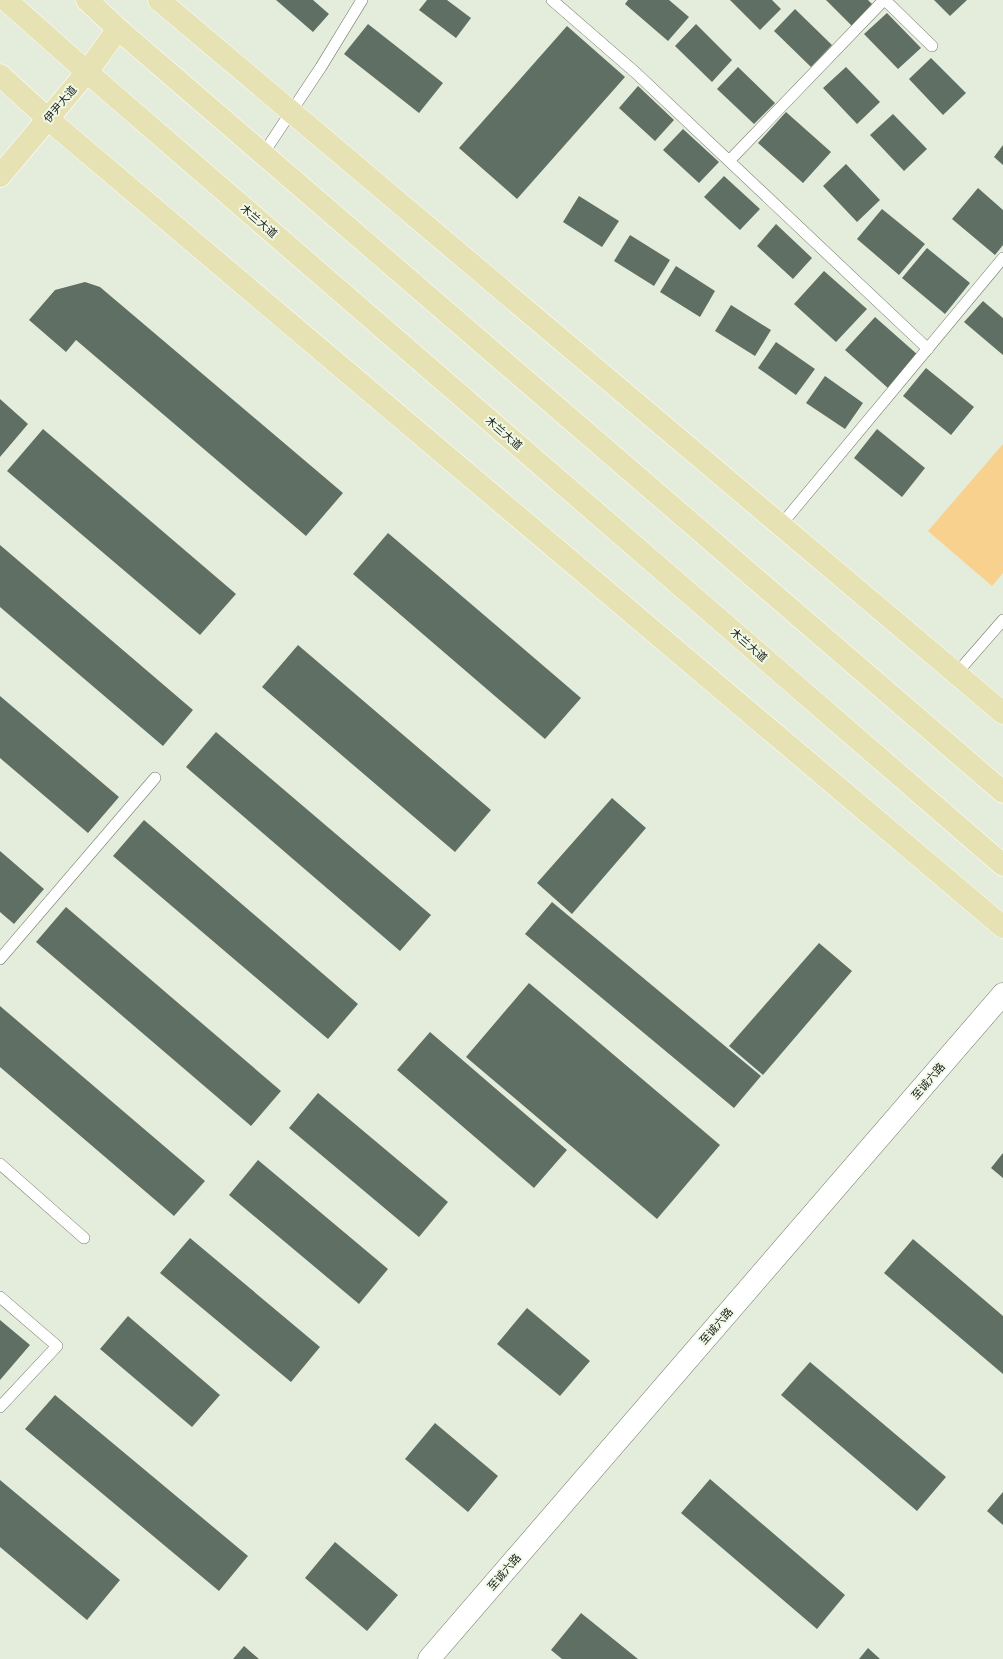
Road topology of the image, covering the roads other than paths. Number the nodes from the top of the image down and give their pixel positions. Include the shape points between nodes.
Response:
1 (6, 0) edge
2 (87, 0) edge
3 (159, 0) edge
4 (362, 0) edge
5 (552, 0) edge
6 (885, 0) edge
7 (118, 29) junction
8 (932, 46) dead end
9 (87, 72) junction
10 (0, 75) edge
11 (292, 112) junction
12 (48, 119) junction
13 (263, 154) junction
14 (729, 160) junction
15 (0, 176) edge
16 (1003, 258) edge
17 (928, 349) junction
18 (781, 525) junction
19 (1003, 620) edge
20 (956, 674) junction
21 (1003, 713) edge
22 (155, 778) dead end
23 (1003, 792) edge
24 (1003, 865) edge
25 (1003, 927) edge
26 (0, 959) edge
27 (1003, 994) edge
28 (0, 1164) edge
29 (84, 1238) dead end
30 (0, 1297) edge
31 (0, 1407) edge
32 (429, 1659) edge

1 - 9 main road, 木兰大道
2 - 7 main road
3 - 11 main road
4 - 11 lane
5 - 14 lane
6 - 8 lane
6 - 14 lane
7 - 9 main road, 伊尹大道
7 - 13 main road
9 - 12 main road, 伊尹大道
9 - 24 main road, 木兰大道
10 - 12 main road
11 - 13 lane
11 - 18 main road
12 - 15 main road, 伊尹大道
12 - 25 main road
13 - 23 main road
14 - 17 lane
16 - 17 lane
17 - 18 lane
18 - 20 main road
19 - 20 lane
20 - 21 main road
22 - 26 lane
27 - 32 street, 至诚六路
28 - 29 lane
30 - 31 lane via 57,1346

